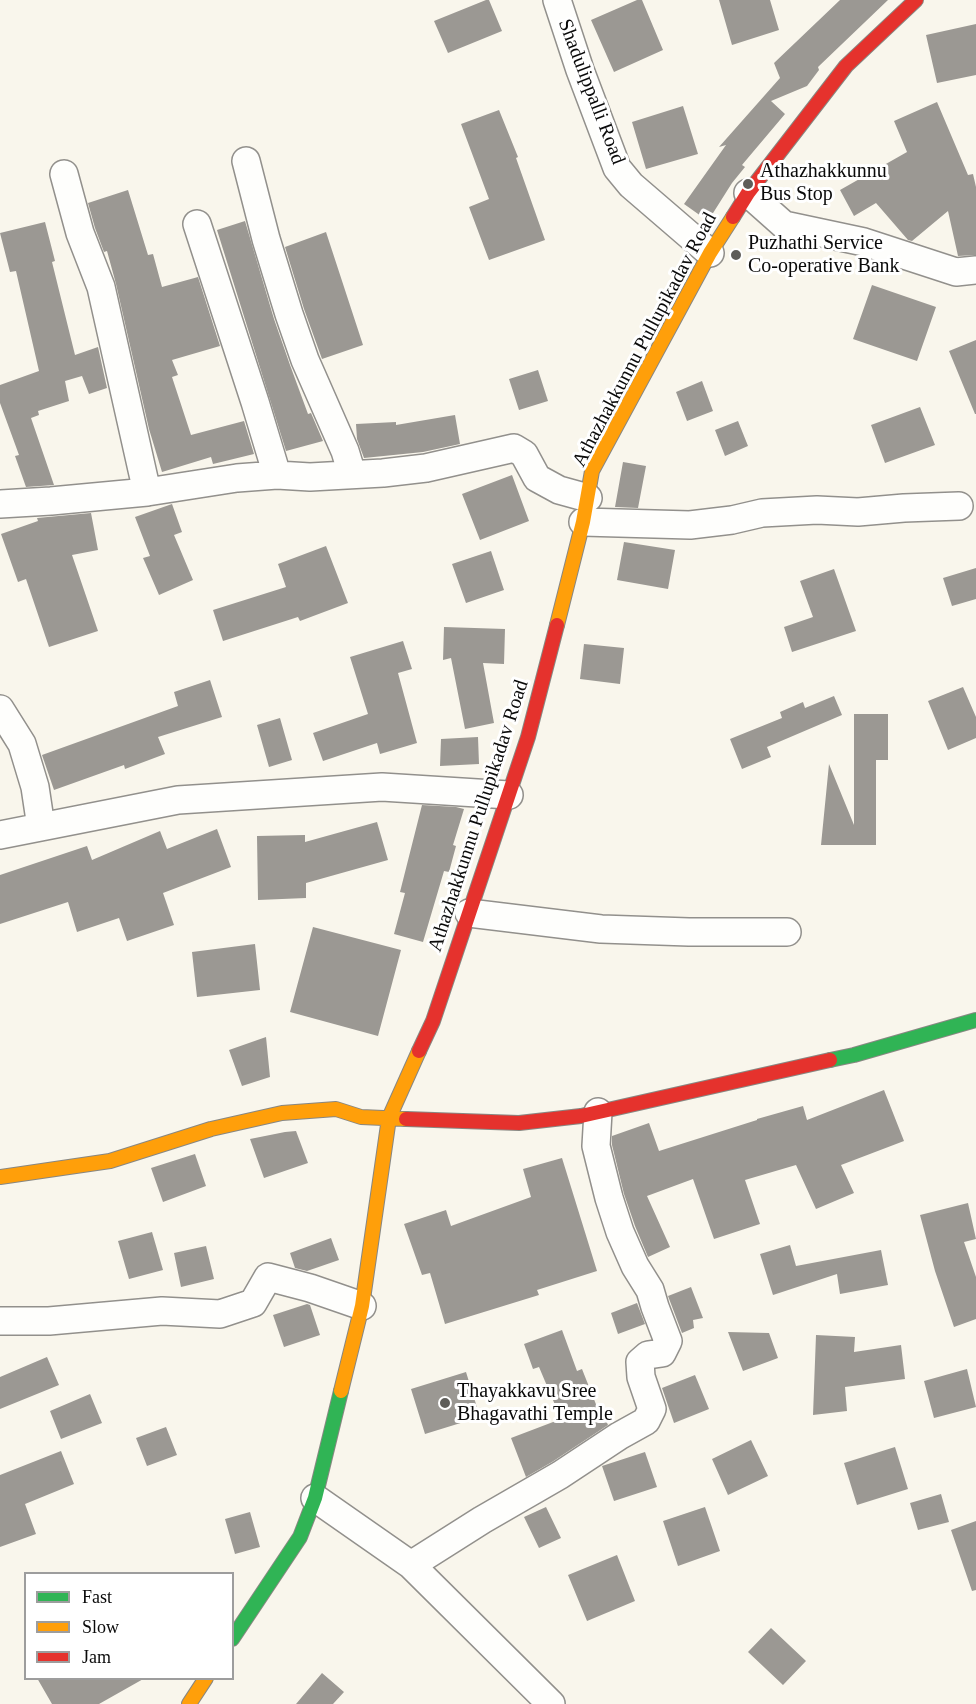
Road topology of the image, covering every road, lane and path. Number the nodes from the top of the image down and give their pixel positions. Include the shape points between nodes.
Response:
1 (557, 0) edge
2 (916, 0) edge
3 (246, 161) dead end
4 (64, 174) dead end
5 (748, 193) junction
6 (197, 224) dead end
7 (711, 252) junction
8 (976, 270) edge
9 (352, 474) junction
10 (277, 475) junction
11 (147, 492) junction
12 (0, 504) edge
13 (959, 506) dead end
14 (585, 510) junction
15 (0, 709) edge
16 (509, 795) junction
17 (42, 827) junction
18 (0, 835) edge
19 (469, 913) junction
20 (788, 932) dead end
21 (976, 1020) edge
22 (598, 1112) junction
23 (389, 1118) junction
24 (0, 1177) edge
25 (362, 1306) junction
26 (0, 1321) edge
27 (315, 1498) junction
28 (411, 1565) junction
29 (234, 1636) edge
30 (551, 1704) edge

1 - 7 street, Shadulippalli Road via 617,168
2 - 5 main road, Athazhakkunnu Pullupikadav Road via 846,66
3 - 9 street via 289,314
4 - 11 street via 80,233 101,287
5 - 7 main road, Athazhakkunnu Pullupikadav Road
5 - 8 street via 784,225 864,242 956,272
6 - 10 street
7 - 14 main road, Athazhakkunnu Pullupikadav Road via 592,471
9 - 10 street
9 - 14 street via 426,468 514,448 524,454 537,477
10 - 11 street
11 - 12 street
13 - 14 street via 762,513 690,525
14 - 16 main road, Athazhakkunnu Pullupikadav Road via 528,737
15 - 17 street via 22,744
16 - 17 street via 382,787 178,800
16 - 19 main road, Athazhakkunnu Pullupikadav Road
17 - 18 street
19 - 20 street via 601,929
19 - 23 main road, Athazhakkunnu Pullupikadav Road via 433,1022
21 - 22 main road via 854,1054
22 - 23 main road via 519,1123
22 - 28 street via 596,1146 609,1198 668,1341 662,1353 648,1355 640,1362 652,1409 646,1421
23 - 24 main road via 361,1117 336,1109 282,1113 211,1129 110,1161
23 - 25 main road, Athazhakkunnu Pullupikadav Road
25 - 26 street via 268,1277 253,1303 220,1314 162,1311 49,1321
25 - 27 main road, Athazhakkunnu Pullupikadav Road
27 - 28 street
27 - 29 main road, Athazhakkunnu Pullupikadav Road via 300,1537
28 - 30 street

